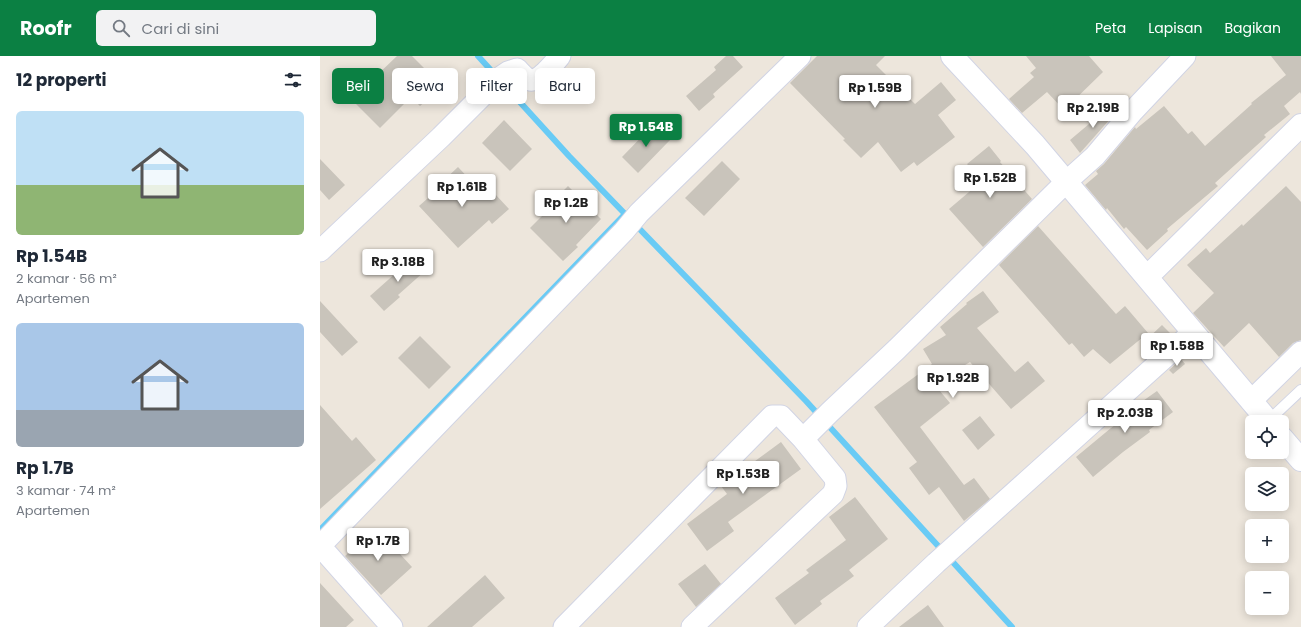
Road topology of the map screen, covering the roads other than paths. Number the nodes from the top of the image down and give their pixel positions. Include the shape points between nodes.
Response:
1 (560, 56) edge
2 (800, 56) edge
3 (952, 56) edge
4 (1185, 56) edge
5 (1301, 125) edge
6 (1066, 182) junction
7 (320, 251) edge
8 (1147, 277) junction
9 (1193, 332) junction
10 (1301, 352) edge
11 (1301, 390) edge
12 (1250, 401) junction
13 (1263, 415) edge
14 (1274, 415) edge
15 (809, 433) junction
16 (1289, 446) edge
17 (1301, 460) edge
18 (321, 542) edge
19 (392, 627) edge
20 (564, 627) edge
21 (692, 627) edge
22 (868, 627) edge

1 - 7 street via 534,80 529,80 517,69 508,72
2 - 18 street via 639,213 624,232
3 - 6 street via 1035,144
4 - 6 street via 1095,156
5 - 8 street
6 - 8 street
6 - 15 street
8 - 9 street
9 - 12 street
9 - 22 street
10 - 12 street
11 - 14 lane
12 - 13 street
15 - 20 street via 781,416 772,416
15 - 21 street via 835,478 833,494
16 - 17 street
18 - 19 street

